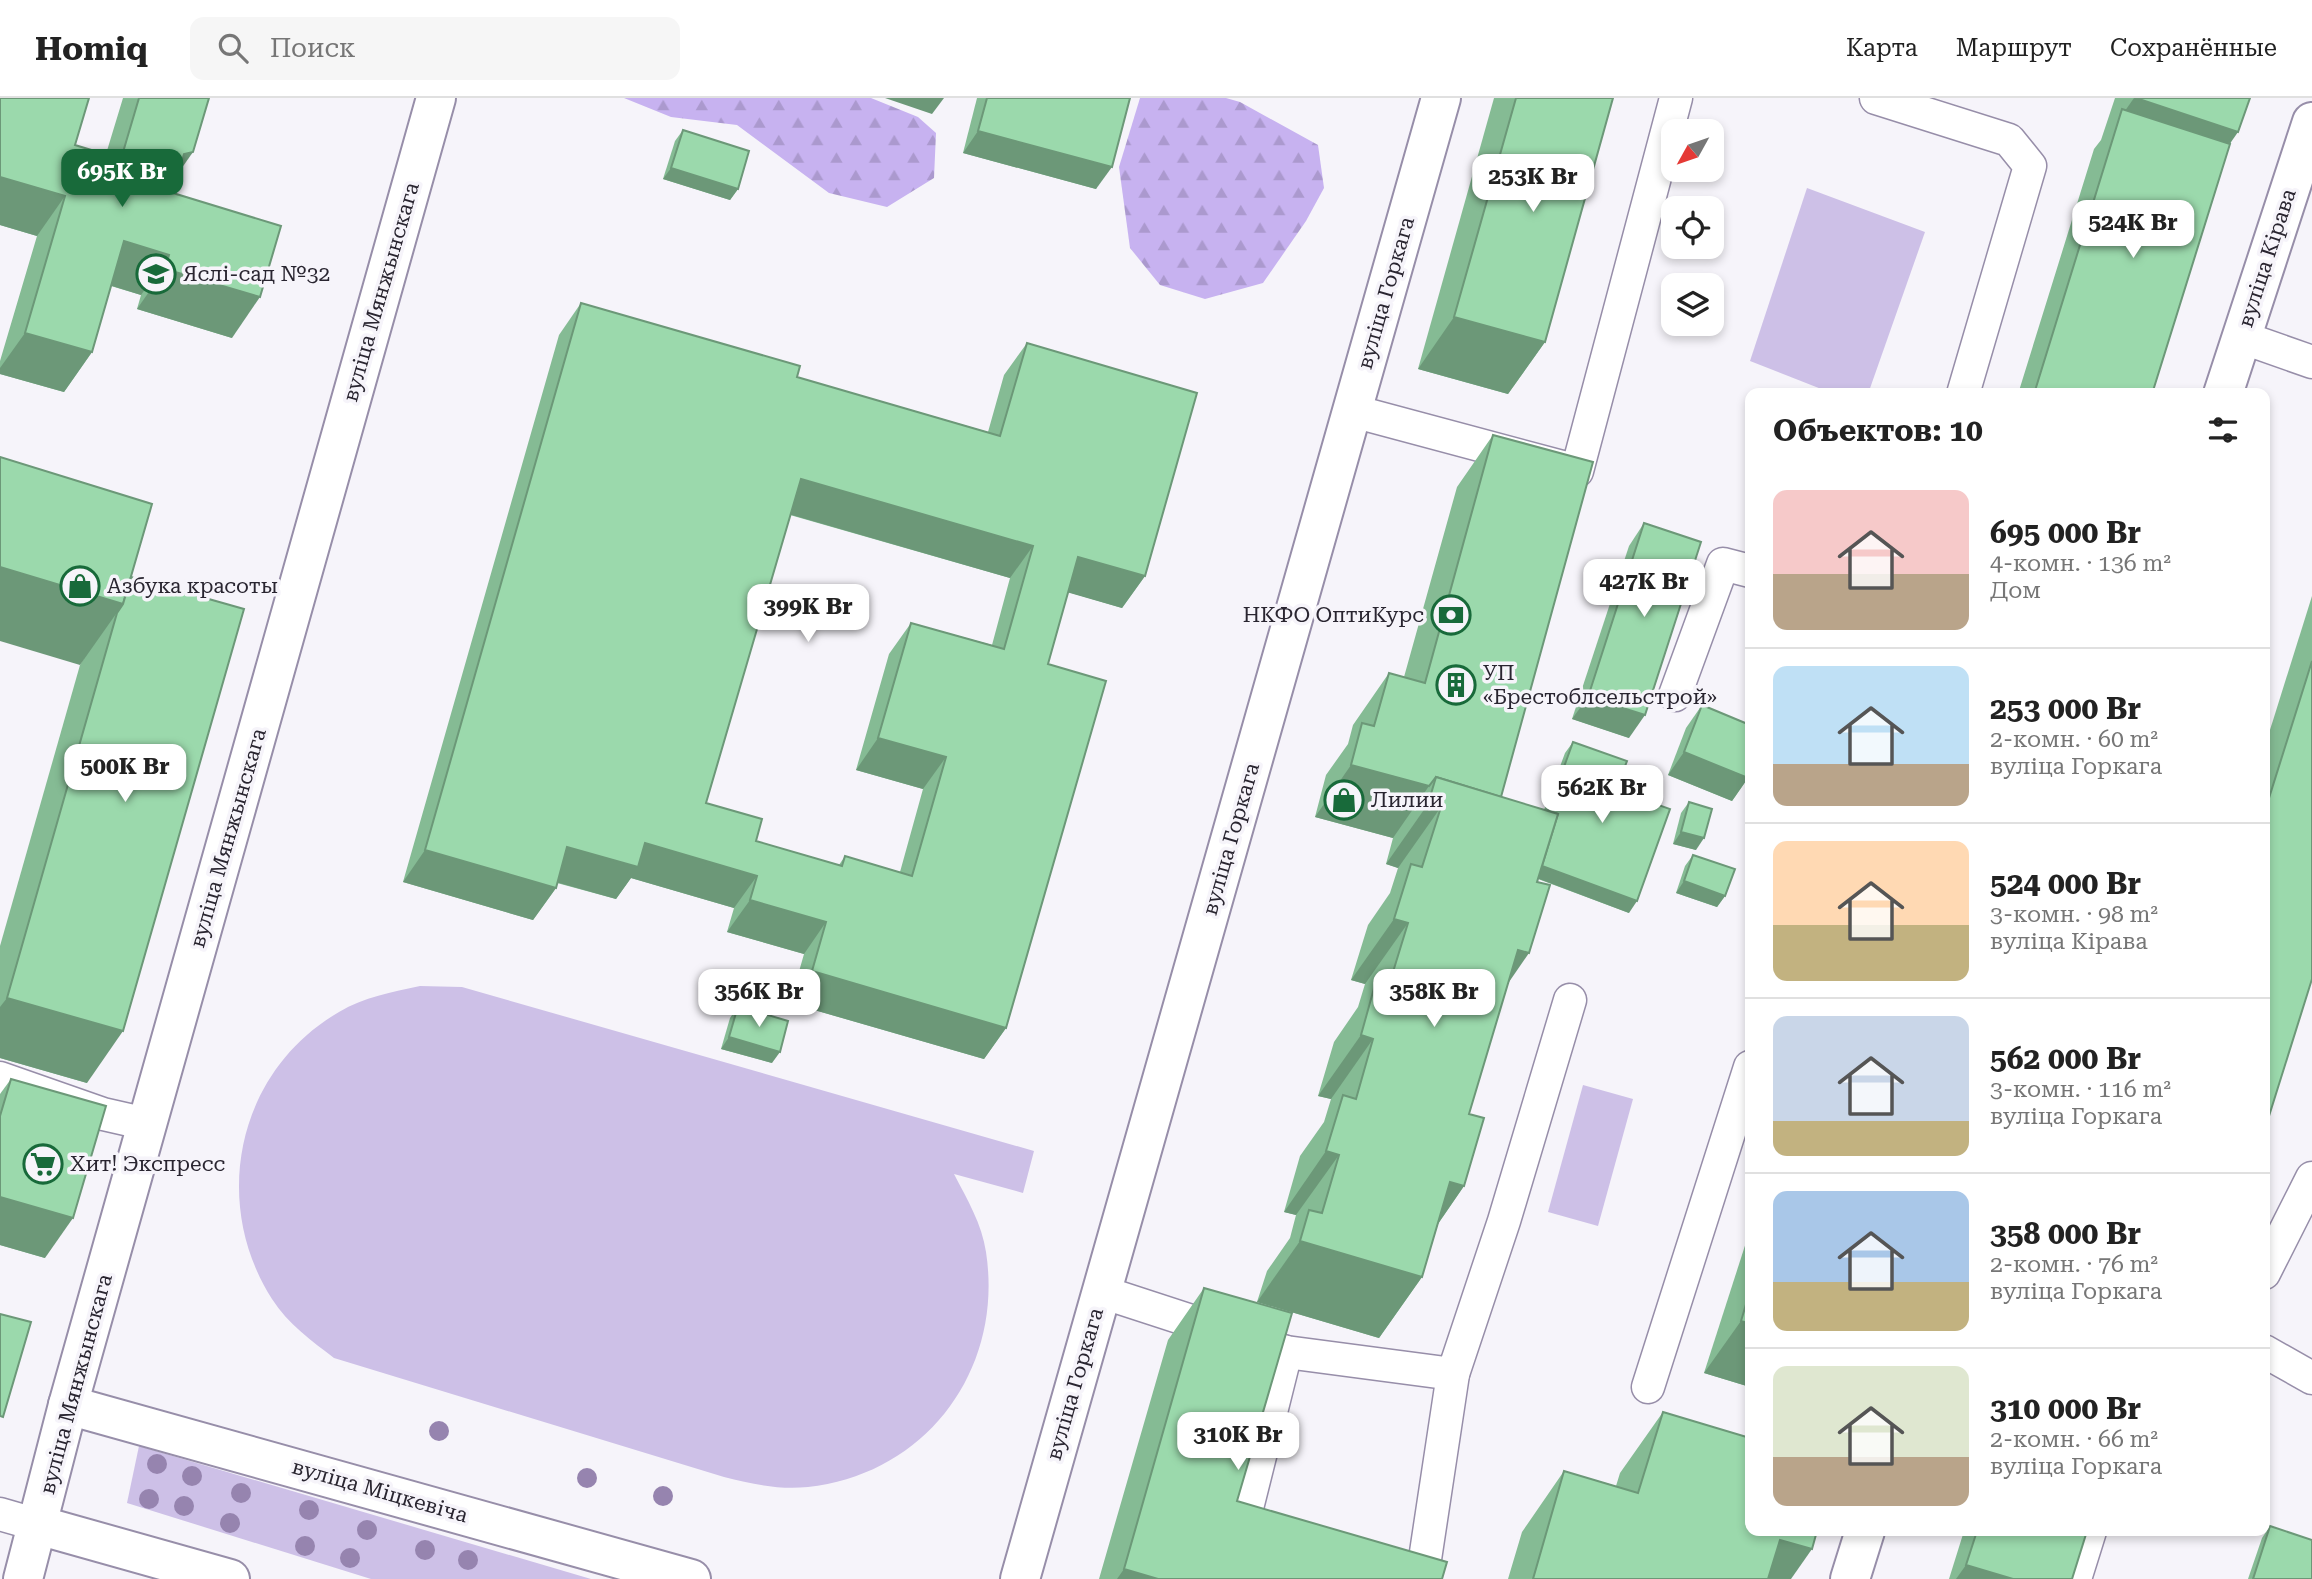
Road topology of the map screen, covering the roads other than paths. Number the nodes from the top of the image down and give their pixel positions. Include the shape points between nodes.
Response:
1 (436, 98) edge
2 (1441, 98) edge
3 (1676, 98) edge
4 (1876, 98) edge
5 (2312, 122) edge
6 (2241, 337) junction
7 (2312, 362) edge
8 (1965, 388) edge
9 (2224, 388) edge
10 (1353, 411) junction
11 (1745, 570) edge
12 (1675, 695) dead end
13 (1570, 1000) dead end
14 (0, 1078) edge
15 (1745, 1083) edge
16 (147, 1124) junction
17 (2312, 1178) edge
18 (2270, 1261) edge
19 (1101, 1292) junction
20 (1286, 1352) junction
21 (2270, 1354) edge
22 (1453, 1374) junction
23 (2312, 1378) edge
24 (1648, 1387) dead end
25 (68, 1405) junction
26 (0, 1514) edge
27 (38, 1525) junction
28 (1863, 1536) edge
29 (2088, 1536) edge
30 (23, 1579) edge
31 (230, 1579) edge
32 (691, 1579) edge
33 (1020, 1579) edge
34 (1408, 1579) edge
35 (1422, 1579) edge
36 (1850, 1579) edge
37 (2075, 1579) edge

1 - 16 street, вуліца Мянжынскага
2 - 10 street, вуліца Горкага
3 - 10 lane via 1577,471
4 - 8 lane via 2009,140 2030,166
5 - 6 street, вуліца Кірава
6 - 7 lane
6 - 9 street, вуліца Кірава
10 - 19 street, вуліца Горкага
11 - 12 lane via 1723,564
13 - 22 lane
14 - 16 lane via 103,1114
15 - 24 lane
16 - 25 street, вуліца Мянжынскага
17 - 18 lane
19 - 20 lane
19 - 33 street, вуліца Горкага
20 - 22 lane
20 - 34 lane via 1242,1528
21 - 23 lane
22 - 35 lane
25 - 27 street, вуліца Мянжынскага
25 - 32 street, вуліца Міцкевіча
26 - 27 lane
27 - 30 street, вуліца Мянжынскага
27 - 31 street
28 - 36 street
29 - 37 lane

